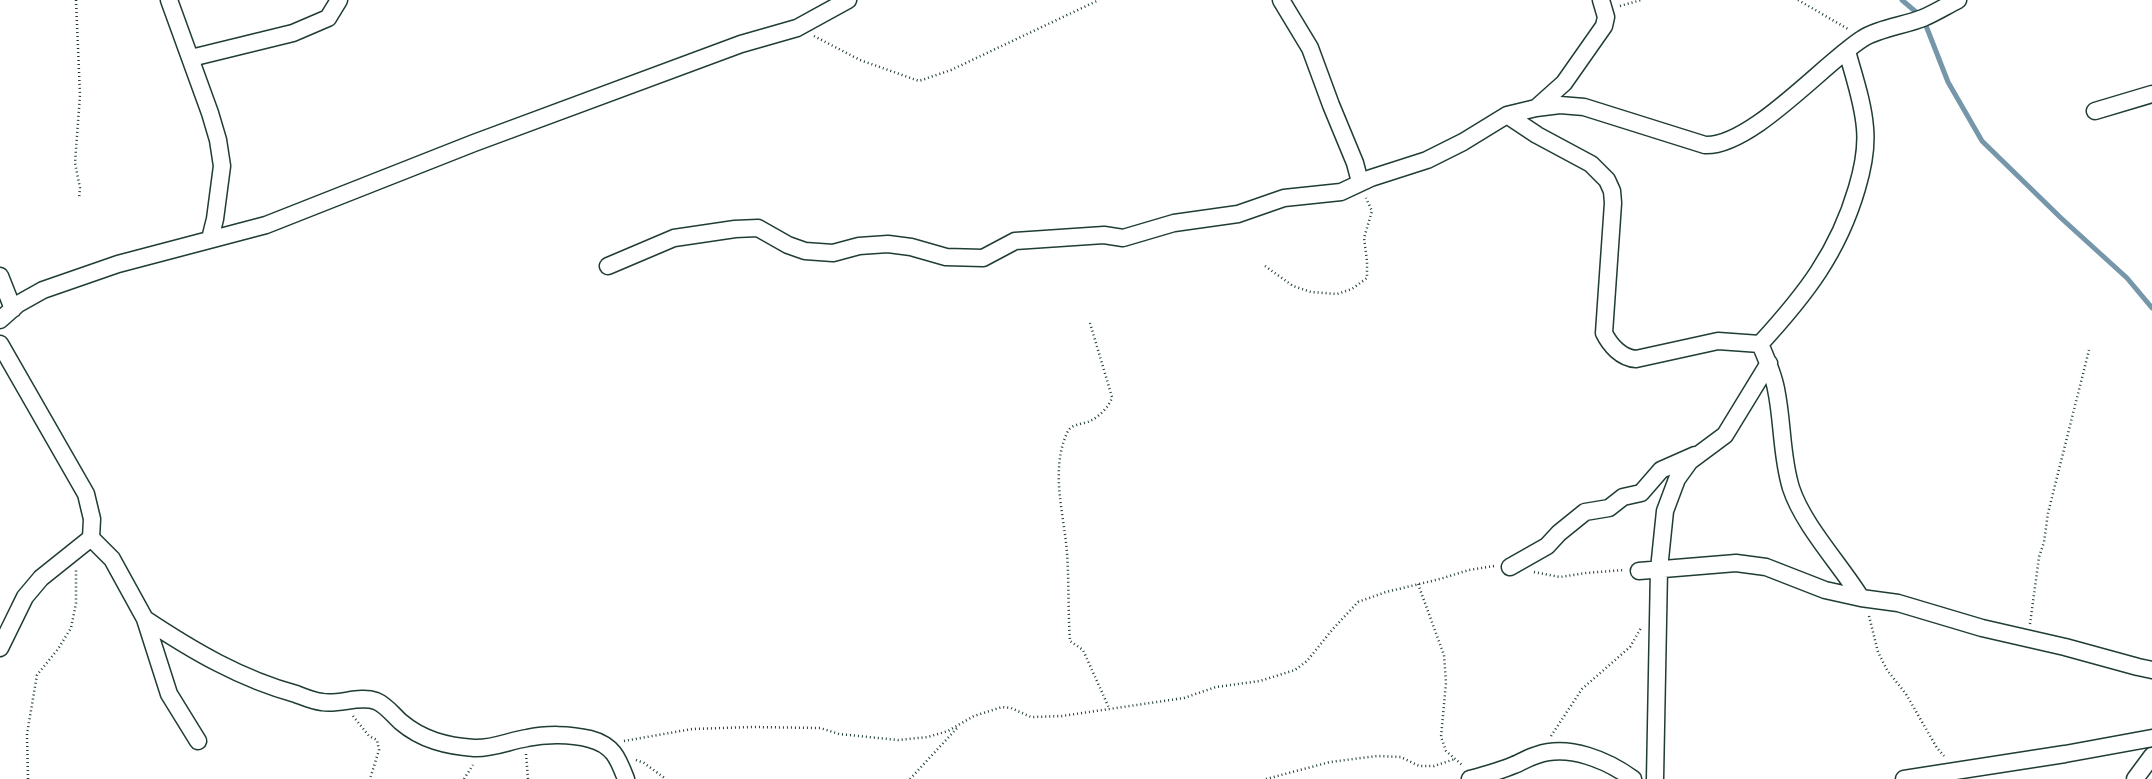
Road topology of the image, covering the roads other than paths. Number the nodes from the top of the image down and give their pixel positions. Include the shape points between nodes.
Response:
1 (169, 0) edge
2 (339, 0) edge
3 (848, 0) edge
4 (1282, 0) edge
5 (1958, 0) edge
6 (1603, 5) edge
7 (1847, 51) junction
8 (191, 58) junction
9 (2152, 94) edge
10 (1536, 108) junction
11 (2095, 111) dead end
12 (1507, 115) junction
13 (1360, 182) junction
14 (210, 239) junction
15 (608, 266) dead end
16 (0, 276) edge
17 (13, 309) junction
18 (0, 320) edge
19 (0, 344) edge
20 (1760, 344) junction
21 (1768, 363) junction
22 (1704, 451) junction
23 (90, 538) junction
24 (1510, 567) road end
25 (1659, 570) junction
26 (1639, 571) road end
27 (1860, 598) junction
28 (146, 619) junction
29 (0, 648) edge
30 (2152, 670) edge
31 (2152, 738) edge
32 (198, 741) dead end
33 (2152, 756) edge
34 (1473, 778) edge
35 (626, 779) edge
36 (1633, 779) edge
37 (1655, 779) edge
38 (1904, 779) edge
39 (2135, 779) edge

1 - 8 street
2 - 8 street via 328,18 293,33
3 - 14 street via 797,28 741,44 474,143 266,224
4 - 13 street via 1310,48
5 - 7 street via 1923,18 1863,38
6 - 10 street via 1606,17 1604,26 1585,56 1564,83
7 - 10 street via 1750,129 1721,144 1705,145 1584,107 1560,105
7 - 20 street via 1862,103 1866,129 1866,151 1853,202 1832,251 1794,306
8 - 14 street via 218,140 222,166 216,219
9 - 11 street
10 - 12 street
12 - 13 street via 1427,160
12 - 20 street via 1591,164 1607,180 1612,191 1613,203 1603,327 1606,338 1619,352 1628,358 1636,359 1718,341
13 - 15 street via 1341,192 1284,198 1238,214 1174,223 1123,238 1104,235 1015,241 983,258 946,257 911,247 888,244 859,246 833,253 805,251 788,245 758,228 674,238
14 - 17 street via 118,264 42,290
16 - 17 street
17 - 18 street
19 - 23 street via 86,494 92,519
20 - 21 street
21 - 22 street via 1725,435
21 - 27 street via 1776,390 1780,431 1791,489 1804,515
22 - 24 street via 1661,470 1638,495 1623,497 1609,508 1585,512 1547,546
22 - 25 street via 1690,461 1677,479 1665,511
23 - 28 street via 112,559
23 - 29 street via 41,578 25,597
25 - 26 street
25 - 27 street via 1736,563 1759,566 1782,572 1825,590
25 - 37 street
27 - 30 street via 1898,603 2025,639
28 - 32 street via 169,694
28 - 35 street via 189,649 225,668 270,687 323,702 376,701 418,735 441,744 489,748 527,738 564,736 599,742 607,745 616,756
31 - 38 street
33 - 39 street
34 - 36 street via 1513,766 1537,755 1574,753 1612,765

